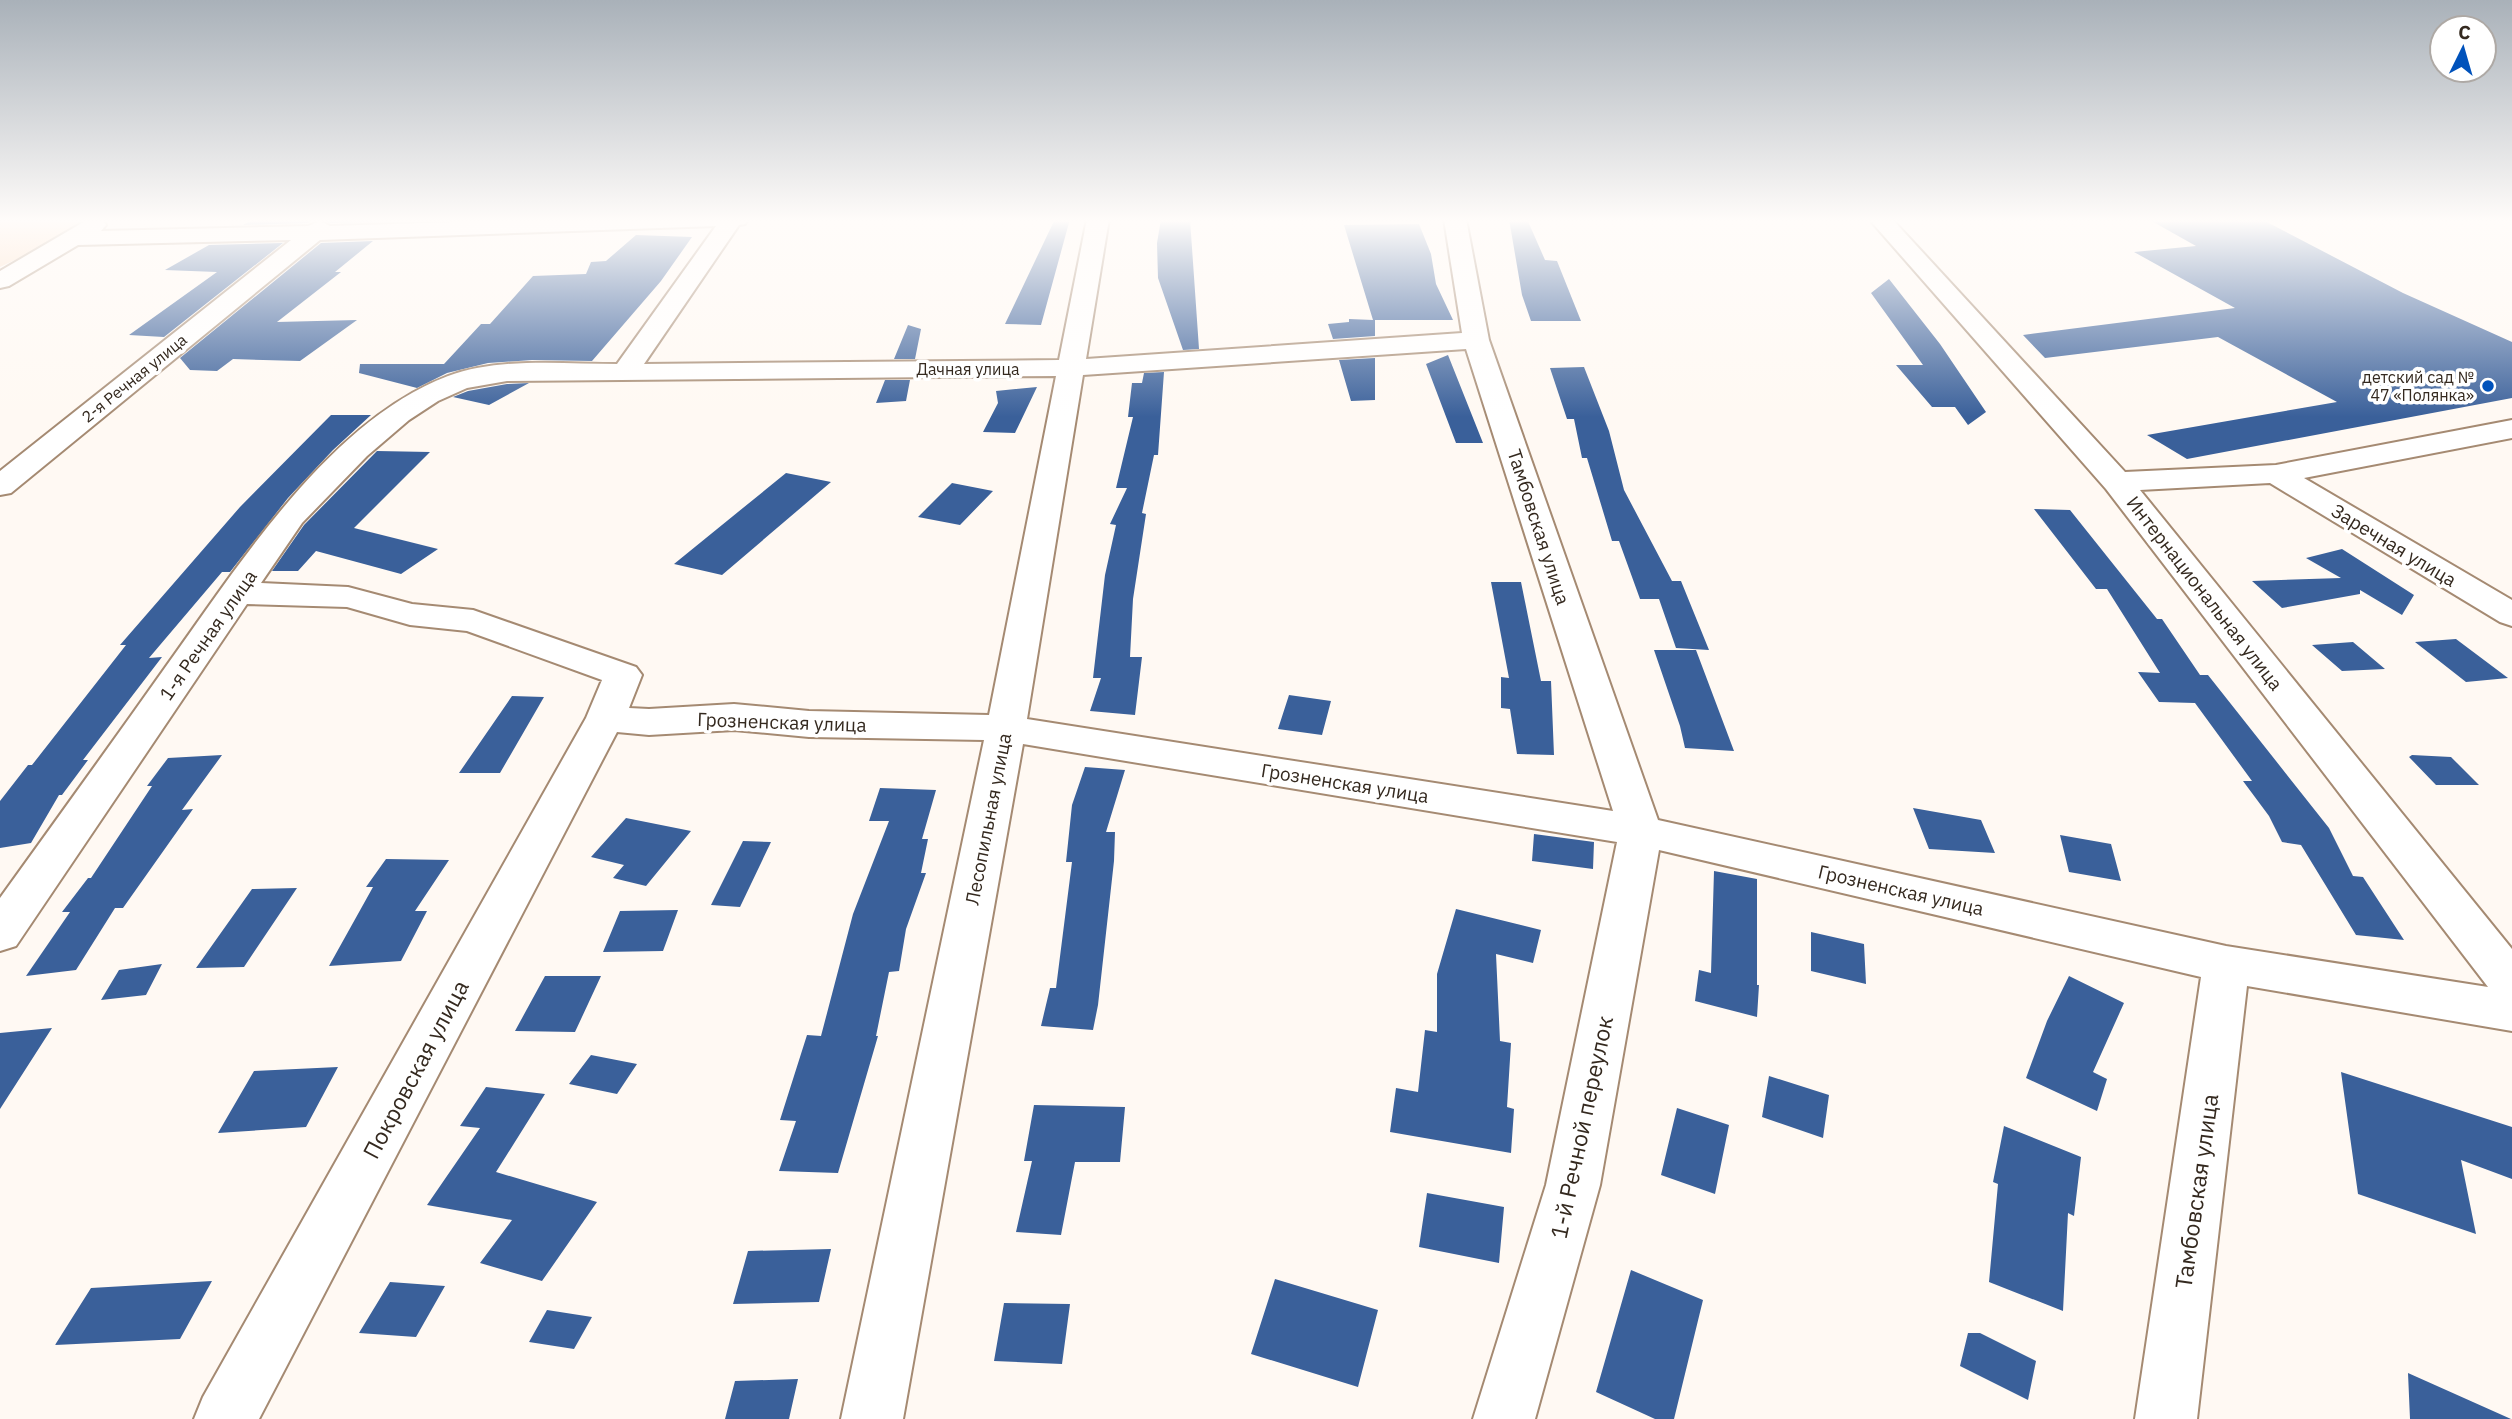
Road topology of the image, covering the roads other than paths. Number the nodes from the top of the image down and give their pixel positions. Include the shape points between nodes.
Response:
1 (250, 285) edge
2 (686, 285) edge
3 (1086, 285) edge
4 (1466, 285) edge
5 (1940, 285) edge
6 (1476, 340) junction
7 (1072, 368) junction
8 (625, 372) junction
9 (460, 381) joint
10 (2512, 429) edge
11 (2276, 474) junction
12 (2117, 482) junction
13 (0, 486) edge
14 (237, 593) junction
15 (2512, 615) edge
16 (605, 719) junction
17 (1006, 728) junction
18 (1641, 831) junction
19 (0, 933) edge
20 (2226, 964) junction
21 (2512, 983) edge
22 (2512, 1010) edge
23 (225, 1419) edge
24 (872, 1419) edge
25 (1504, 1419) edge
26 (2166, 1419) edge

1 - 13 street, 2-я Речная улица
2 - 8 street
3 - 7 street, Лесопильная улица
4 - 6 street, Тамбовская улица
5 - 12 street, Интернациональная улица
6 - 7 street, Дачная улица
6 - 18 street, Тамбовская улица
7 - 8 street, Дачная улица
7 - 17 street, Лесопильная улица
8 - 9 street, Дачная улица via 508,373
9 - 14 street, 1-я Речная улица via 399,414 356,450 290,517
10 - 11 street
11 - 12 street
11 - 15 street, Заречная улица
12 - 21 street, Интернациональная улица
14 - 16 street via 348,597 410,614 473,621 623,675
14 - 19 street, 1-я Речная улица
16 - 17 street, Грозненская улица via 649,722 734,717 809,724
16 - 23 street, Покровская улица
17 - 18 street, Грозненская улица
17 - 24 street, Лесопильная улица
18 - 20 street, Грозненская улица
18 - 25 street, 1-й Речной переулок via 1573,1185
20 - 22 street, Грозненская улица
20 - 26 street, Тамбовская улица

